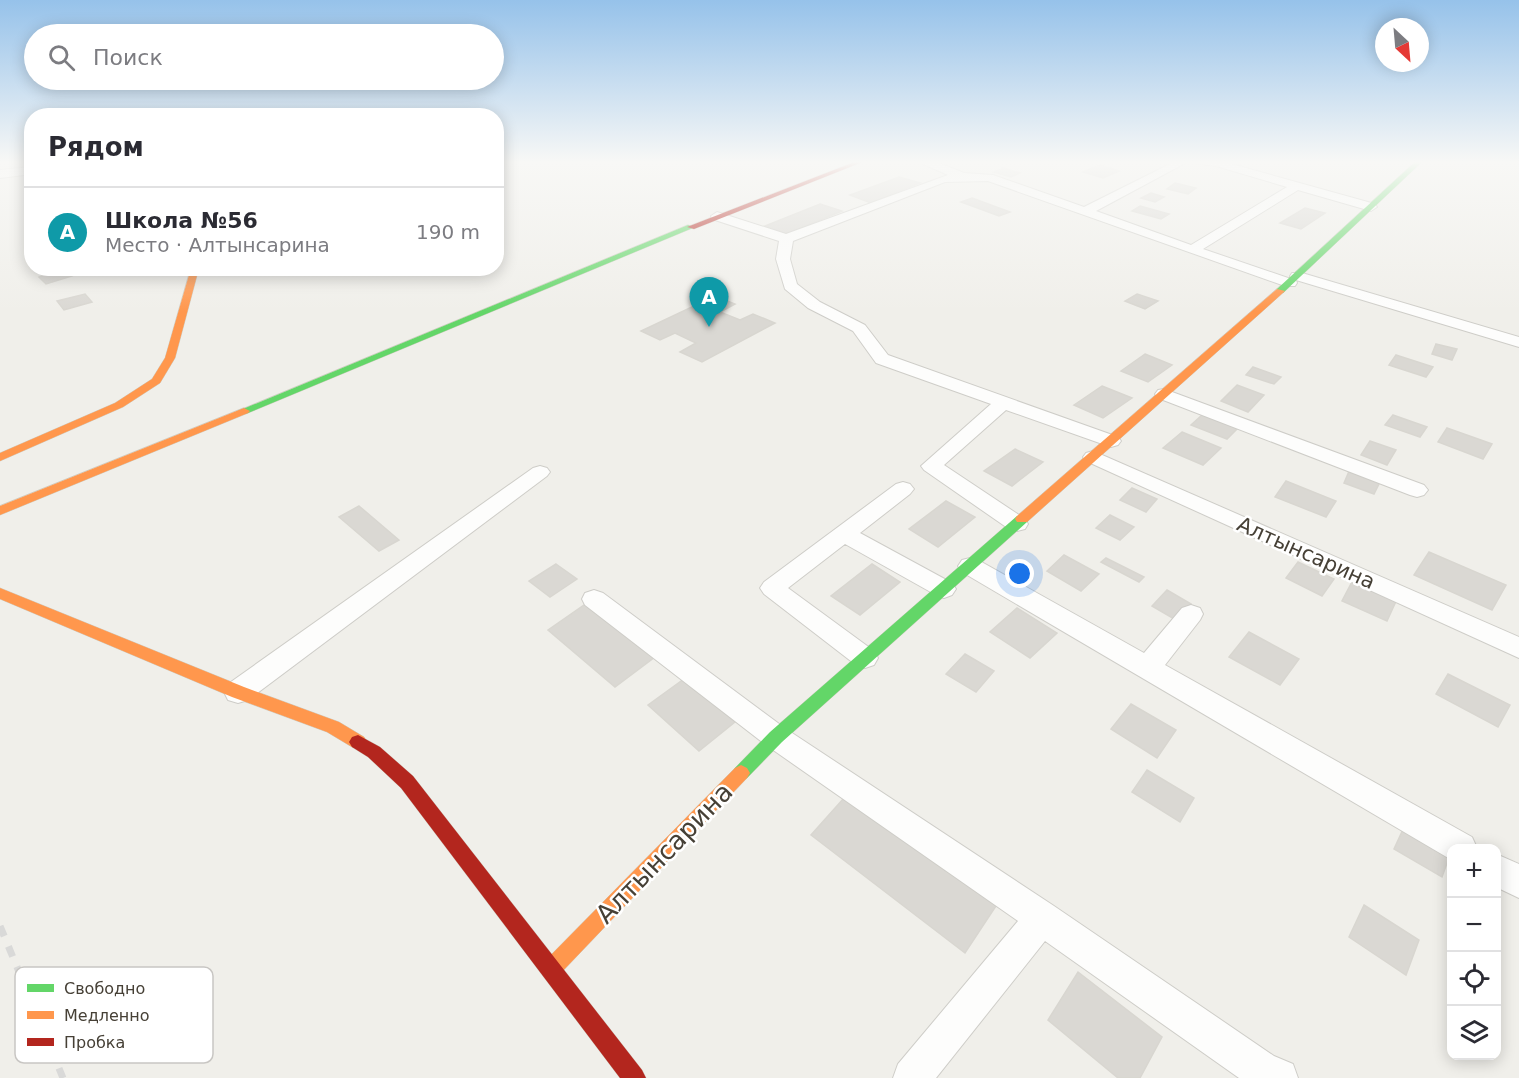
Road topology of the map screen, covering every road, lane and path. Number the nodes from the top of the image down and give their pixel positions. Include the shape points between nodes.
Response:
1 (729, 211) edge
2 (858, 211) edge
3 (1255, 211) edge
4 (1366, 211) edge
5 (1085, 212) edge
6 (717, 216) junction
7 (786, 239) junction
8 (1192, 250) junction
9 (193, 276) edge
10 (1294, 280) junction
11 (1519, 342) edge
12 (1164, 394) junction
13 (1004, 402) junction
14 (1111, 441) junction
15 (0, 457) edge
16 (1093, 457) junction
17 (540, 472) dead end
18 (903, 489) dead end
19 (1417, 490) dead end
20 (0, 511) edge
21 (1017, 524) junction
22 (844, 534) junction
23 (970, 566) junction
24 (944, 589) junction
25 (0, 593) edge
26 (594, 599) dead end
27 (1191, 614) dead end
28 (1519, 648) edge
29 (866, 658) junction
30 (1147, 668) junction
31 (238, 692) junction
32 (776, 737) junction
33 (1452, 844) edge
34 (1501, 871) edge
35 (1519, 882) edge
36 (1042, 918) junction
37 (551, 969) junction
38 (634, 1078) edge
39 (912, 1078) edge
40 (1279, 1078) edge

1 - 6 street
2 - 7 street
3 - 8 street
4 - 10 street, Алтынсарина
5 - 8 street
6 - 7 street
6 - 20 street
7 - 13 street via 783,259 790,286 814,305 859,328 882,359
8 - 10 street
9 - 15 street via 170,358 156,381 119,405
10 - 11 street
10 - 12 street, Алтынсарина
12 - 14 street, Алтынсарина
12 - 19 street
13 - 14 street
13 - 21 street via 931,466
14 - 16 street, Алтынсарина
16 - 21 street, Алтынсарина
16 - 28 street, Алтынсарина
17 - 31 street
18 - 22 street
21 - 23 street, Алтынсарина
22 - 24 street
22 - 29 street via 772,588
23 - 24 street, Алтынсарина
23 - 30 street
24 - 29 street, Алтынсарина
25 - 31 street
26 - 32 street
27 - 30 street
29 - 32 street, Алтынсарина
30 - 33 street
31 - 37 street via 333,728 374,752 407,782
32 - 36 street
32 - 37 street, Алтынсарина
34 - 35 street
36 - 39 street
36 - 40 street via 1260,1070
37 - 38 street

